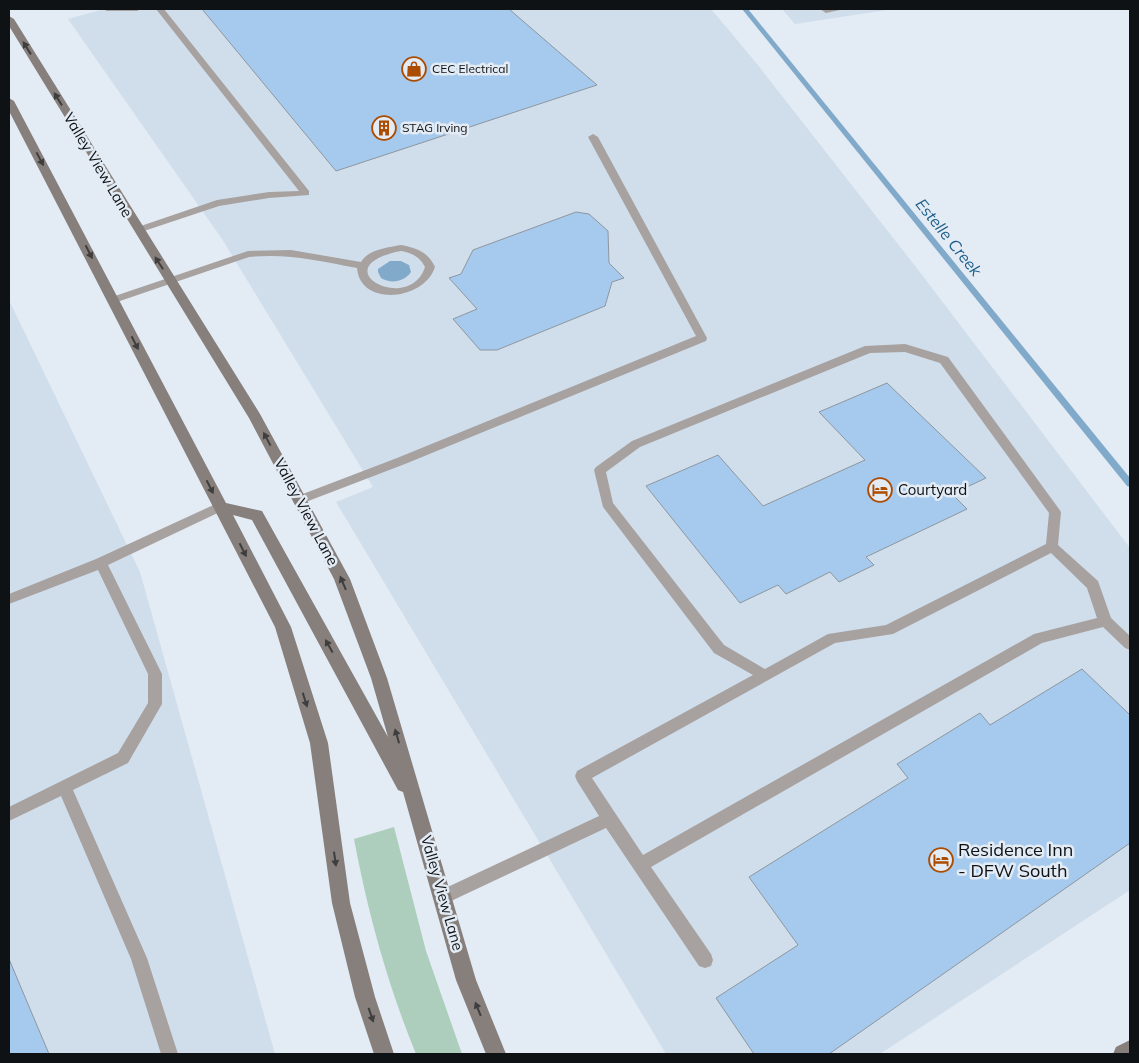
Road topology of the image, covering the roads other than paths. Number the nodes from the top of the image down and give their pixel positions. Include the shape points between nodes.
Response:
1 (107, 9) edge
2 (137, 9) edge
3 (160, 9) edge
4 (824, 9) edge
5 (840, 9) edge
6 (9, 19) edge
7 (9, 101) edge
8 (593, 137) dead end
9 (138, 230) junction
10 (362, 266) junction
11 (170, 281) junction
12 (113, 300) junction
13 (299, 500) junction
14 (220, 507) junction
15 (1052, 547) junction
16 (101, 563) junction
17 (9, 599) edge
18 (1105, 621) junction
19 (1130, 644) edge
20 (764, 676) junction
21 (65, 787) junction
22 (419, 812) junction
23 (9, 814) edge
24 (609, 819) junction
25 (640, 864) junction
26 (443, 897) junction
27 (705, 960) dead end
28 (1130, 1050) edge
29 (169, 1054) edge
30 (384, 1054) edge
31 (496, 1054) edge
32 (1122, 1054) edge

1 - 2 lane
3 - 9 lane via 306,193 217,203
4 - 5 lane
9 -> 6 main road, Valley View Lane
7 -> 12 main road
8 - 13 lane via 702,338
11 -> 9 main road, Valley View Lane
10 - 10 lane via 377,252 402,248 422,254 430,267 425,279 417,285 393,292 372,287 364,281
10 - 11 lane via 281,252 262,252
11 - 12 lane
13 -> 11 main road, Valley View Lane via 255,417
12 -> 14 main road
22 -> 13 main road, Valley View Lane via 379,678 345,588
14 - 16 lane
22 -> 14 main road via 257,514
14 -> 30 main road via 282,627 319,743 341,903 363,990
15 - 18 lane via 1093,585
15 - 20 lane via 888,630 834,638
15 - 20 lane via 1055,512 944,360 905,348 869,349 636,444 600,470 607,504 719,649
16 - 17 lane
16 - 21 lane via 155,674 155,704 123,758
18 - 19 lane
18 - 25 lane via 1039,638
20 - 24 lane via 582,776
21 - 23 lane
21 - 29 lane via 140,958
22 - 26 main road, Valley View Lane
24 - 25 lane
24 - 26 lane
25 - 27 lane
31 -> 26 main road, Valley View Lane via 466,980
28 - 32 main road

